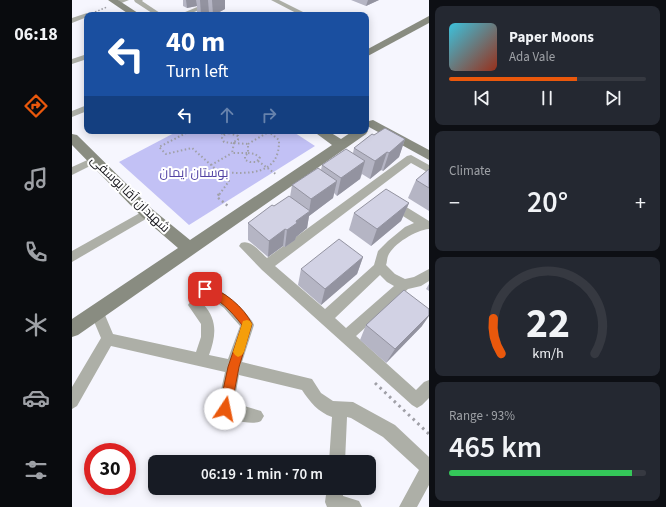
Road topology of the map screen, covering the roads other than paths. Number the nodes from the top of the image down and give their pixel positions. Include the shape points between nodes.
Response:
1 (140, 0) edge
2 (220, 0) edge
3 (274, 0) edge
4 (118, 1) edge
5 (132, 12) edge
6 (155, 12) edge
7 (189, 12) edge
8 (300, 12) edge
9 (84, 16) edge
10 (429, 19) edge
11 (72, 20) edge
12 (369, 52) edge
13 (84, 57) edge
14 (72, 62) edge
15 (84, 109) edge
16 (72, 114) edge
17 (369, 125) edge
18 (324, 134) edge
19 (358, 134) edge
20 (72, 138) edge
21 (341, 145) junction
22 (429, 156) edge
23 (94, 160) junction
24 (429, 170) edge
25 (72, 171) edge
26 (370, 189) junction
27 (147, 212) junction
28 (427, 225) edge
29 (245, 246) dead end
30 (188, 249) junction
31 (72, 257) edge
32 (266, 266) junction
33 (380, 267) junction
34 (429, 274) edge
35 (404, 285) junction
36 (97, 312) junction
37 (325, 318) junction
38 (72, 329) edge
39 (346, 336) junction
40 (108, 339) junction
41 (200, 360) junction
42 (234, 367) junction
43 (429, 387) edge
44 (72, 401) edge
45 (340, 409) junction
46 (256, 416) dead end
47 (337, 455) edge
48 (334, 495) edge
49 (353, 507) edge
50 (408, 507) edge

1 - 6 street via 137,1
2 - 7 street
3 - 8 street
4 - 5 street
9 - 11 street
10 - 12 street
13 - 14 street
15 - 16 street
17 - 22 street
18 - 21 street
19 - 21 street
20 - 23 street, شهیدان آقا یوسفی
21 - 30 street
23 - 25 street
23 - 27 street, شهیدان آقا یوسفی
24 - 26 street via 412,158
26 - 28 street
26 - 32 street
27 - 30 street, شهیدان آقا یوسفی
27 - 31 street
28 - 33 street via 417,226 397,239 382,254
29 - 32 street
30 - 36 street
32 - 37 street
33 - 35 street via 391,278
33 - 37 street
34 - 35 street via 417,282
35 - 39 street
36 - 38 street
36 - 40 street
37 - 39 street
39 - 43 street via 417,400
40 - 41 street
40 - 44 street
41 - 42 street
41 - 42 street via 208,339 208,322 195,305 205,289 234,307 247,324
42 - 45 street via 307,384 316,398 331,409
42 - 46 street via 225,409
45 - 47 street
45 - 50 street via 353,410 389,431 429,468
48 - 49 street via 334,502

